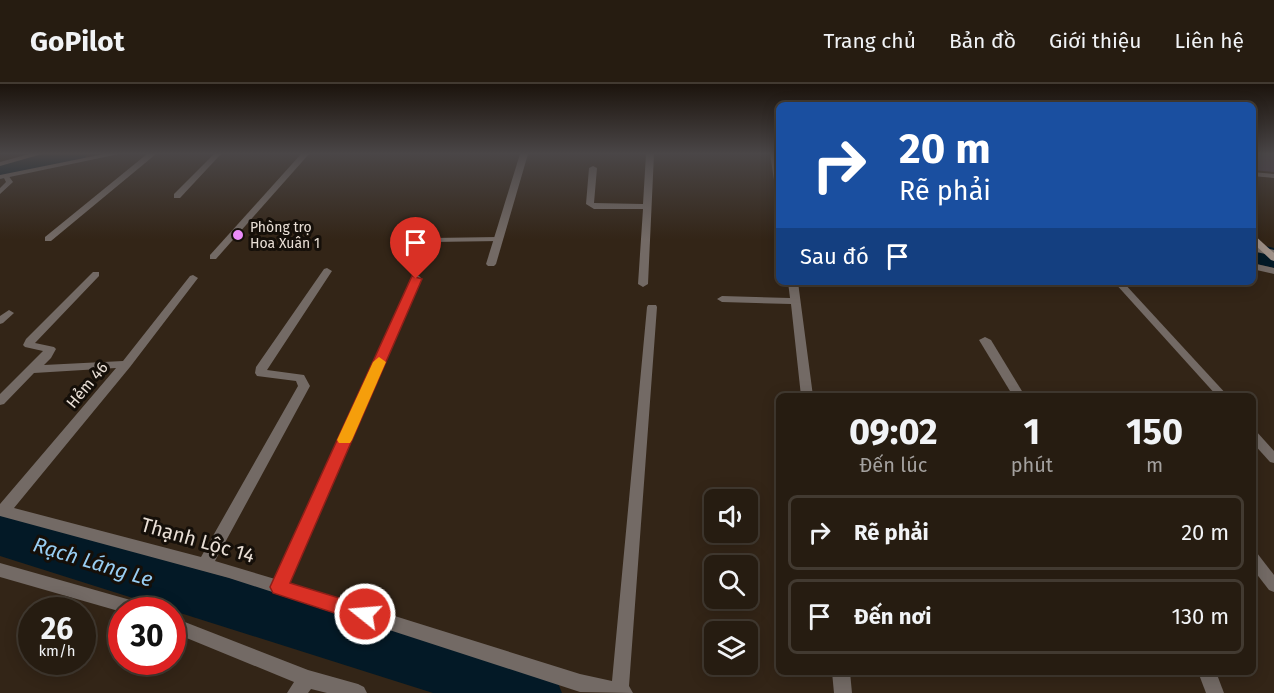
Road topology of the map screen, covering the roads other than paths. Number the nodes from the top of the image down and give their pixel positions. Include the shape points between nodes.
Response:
1 (117, 182) edge
2 (190, 182) edge
3 (279, 182) edge
4 (515, 182) edge
5 (592, 182) edge
6 (648, 182) edge
7 (177, 196) dead end
8 (647, 207) junction
9 (48, 239) dead end
10 (498, 239) junction
11 (432, 240) dead end
12 (1256, 240) edge
13 (1256, 249) edge
14 (1272, 254) edge
15 (213, 256) dead end
16 (491, 264) dead end
17 (1256, 267) edge
18 (327, 271) dead end
19 (1274, 271) edge
20 (96, 274) dead end
21 (193, 278) dead end
22 (416, 279) dead end
23 (643, 284) dead end
24 (793, 285) edge
25 (1121, 285) edge
26 (722, 299) dead end
27 (796, 301) junction
28 (652, 307) dead end
29 (9, 313) dead end
30 (0, 321) edge
31 (985, 340) dead end
32 (126, 364) junction
33 (31, 369) junction
34 (807, 393) edge
35 (1017, 393) edge
36 (1221, 393) edge
37 (0, 401) edge
38 (1256, 439) edge
39 (1274, 459) edge
40 (2, 510) edge
41 (1256, 562) edge
42 (205, 565) junction
43 (0, 570) edge
44 (1274, 586) edge
45 (279, 587) junction
46 (108, 601) edge
47 (186, 630) edge
48 (841, 675) edge
49 (1208, 675) edge
50 (308, 679) junction
51 (578, 688) edge
52 (622, 692) edge
53 (296, 693) edge
54 (358, 693) edge
55 (843, 693) edge
56 (1215, 693) edge

1 - 9 street
2 - 7 lane
3 - 15 street
4 - 10 street
5 - 8 street via 594,206
6 - 8 street
8 - 23 street
10 - 11 lane
10 - 16 street
12 - 14 street
13 - 14 street
17 - 19 street
18 - 42 street via 262,367 261,373 300,378 304,386
20 - 33 street via 30,341 29,345 50,349
21 - 32 street, Hẻm 46
22 - 45 street
24 - 27 street
25 - 36 lane
26 - 27 street
27 - 34 street
28 - 52 street
29 - 30 lane
31 - 35 street
32 - 33 street
32 - 40 street, Hẻm 46
33 - 37 street
38 - 39 lane
40 - 42 street, Thạnh Lộc 14
41 - 44 lane
42 - 45 street, Thạnh Lộc 14
43 - 46 street
45 - 51 street, Thạnh Lộc 14
47 - 50 street
48 - 55 street
49 - 56 street
50 - 53 street
50 - 54 street
51 - 52 street, Thạnh Lộc 14

